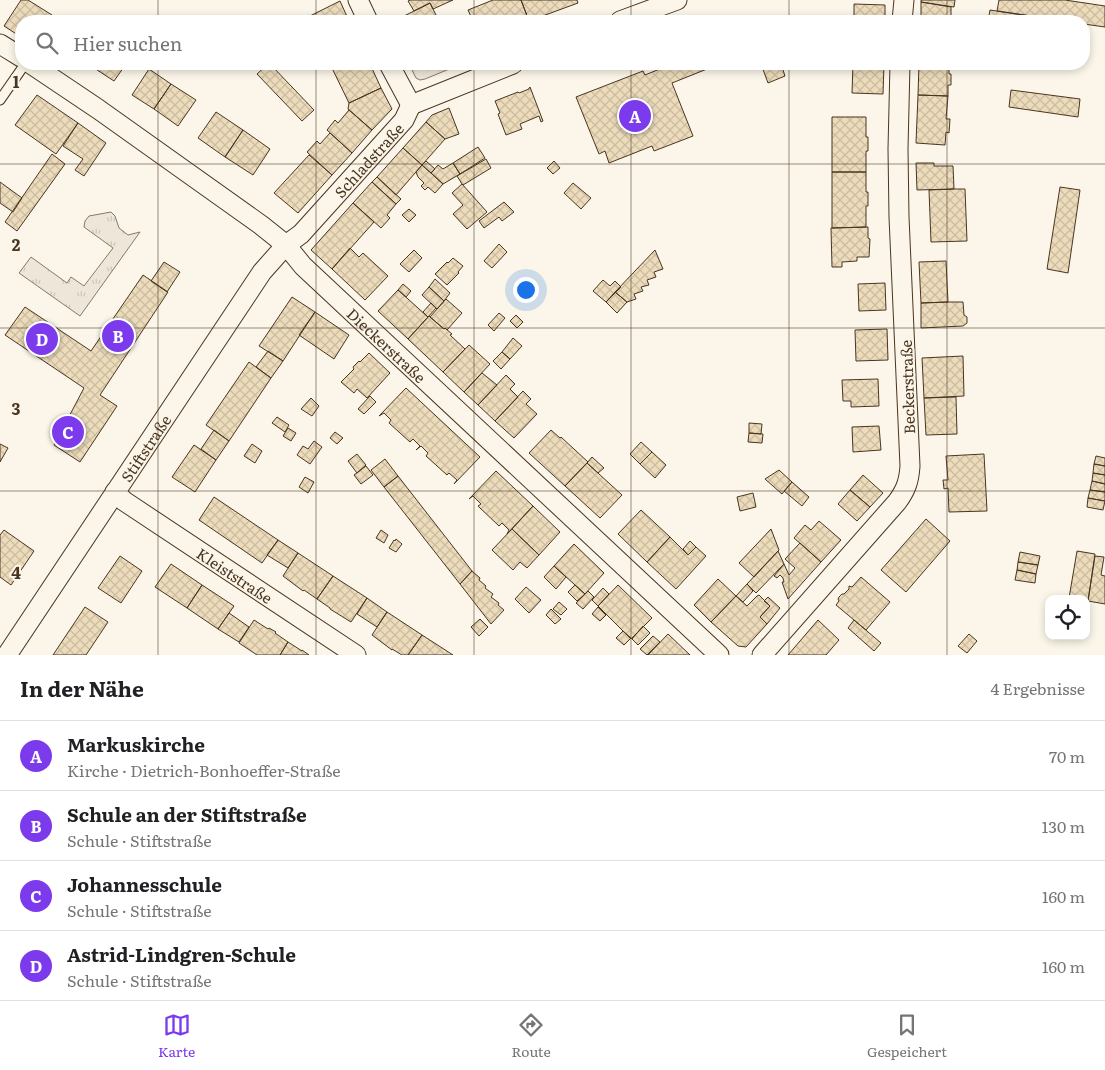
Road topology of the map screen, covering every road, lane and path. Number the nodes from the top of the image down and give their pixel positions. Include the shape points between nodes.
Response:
1 (358, 0) edge
2 (677, 0) edge
3 (904, 0) edge
4 (365, 15) edge
5 (636, 15) edge
6 (903, 15) edge
7 (0, 44) edge
8 (15, 53) edge
9 (21, 70) edge
10 (40, 70) edge
11 (392, 70) edge
12 (498, 70) edge
13 (900, 70) edge
14 (0, 100) edge
15 (412, 105) junction
16 (286, 244) junction
17 (115, 492) junction
18 (7, 655) edge
19 (356, 655) edge
20 (719, 655) edge
21 (762, 655) edge

1 - 4 street
2 - 5 street
3 - 6 street
7 - 8 street
9 - 14 lane
10 - 16 street, Dieckerstraße
11 - 15 street
12 - 15 street
13 - 21 street, Beckerstraße via 899,188 910,466 908,483 897,502
15 - 16 street, Schladstraße via 404,120 301,234
16 - 17 street, Stiftstraße via 262,272
16 - 20 street, Dieckerstraße via 303,266
17 - 18 street, Stiftstraße
17 - 19 street, Kleiststraße

